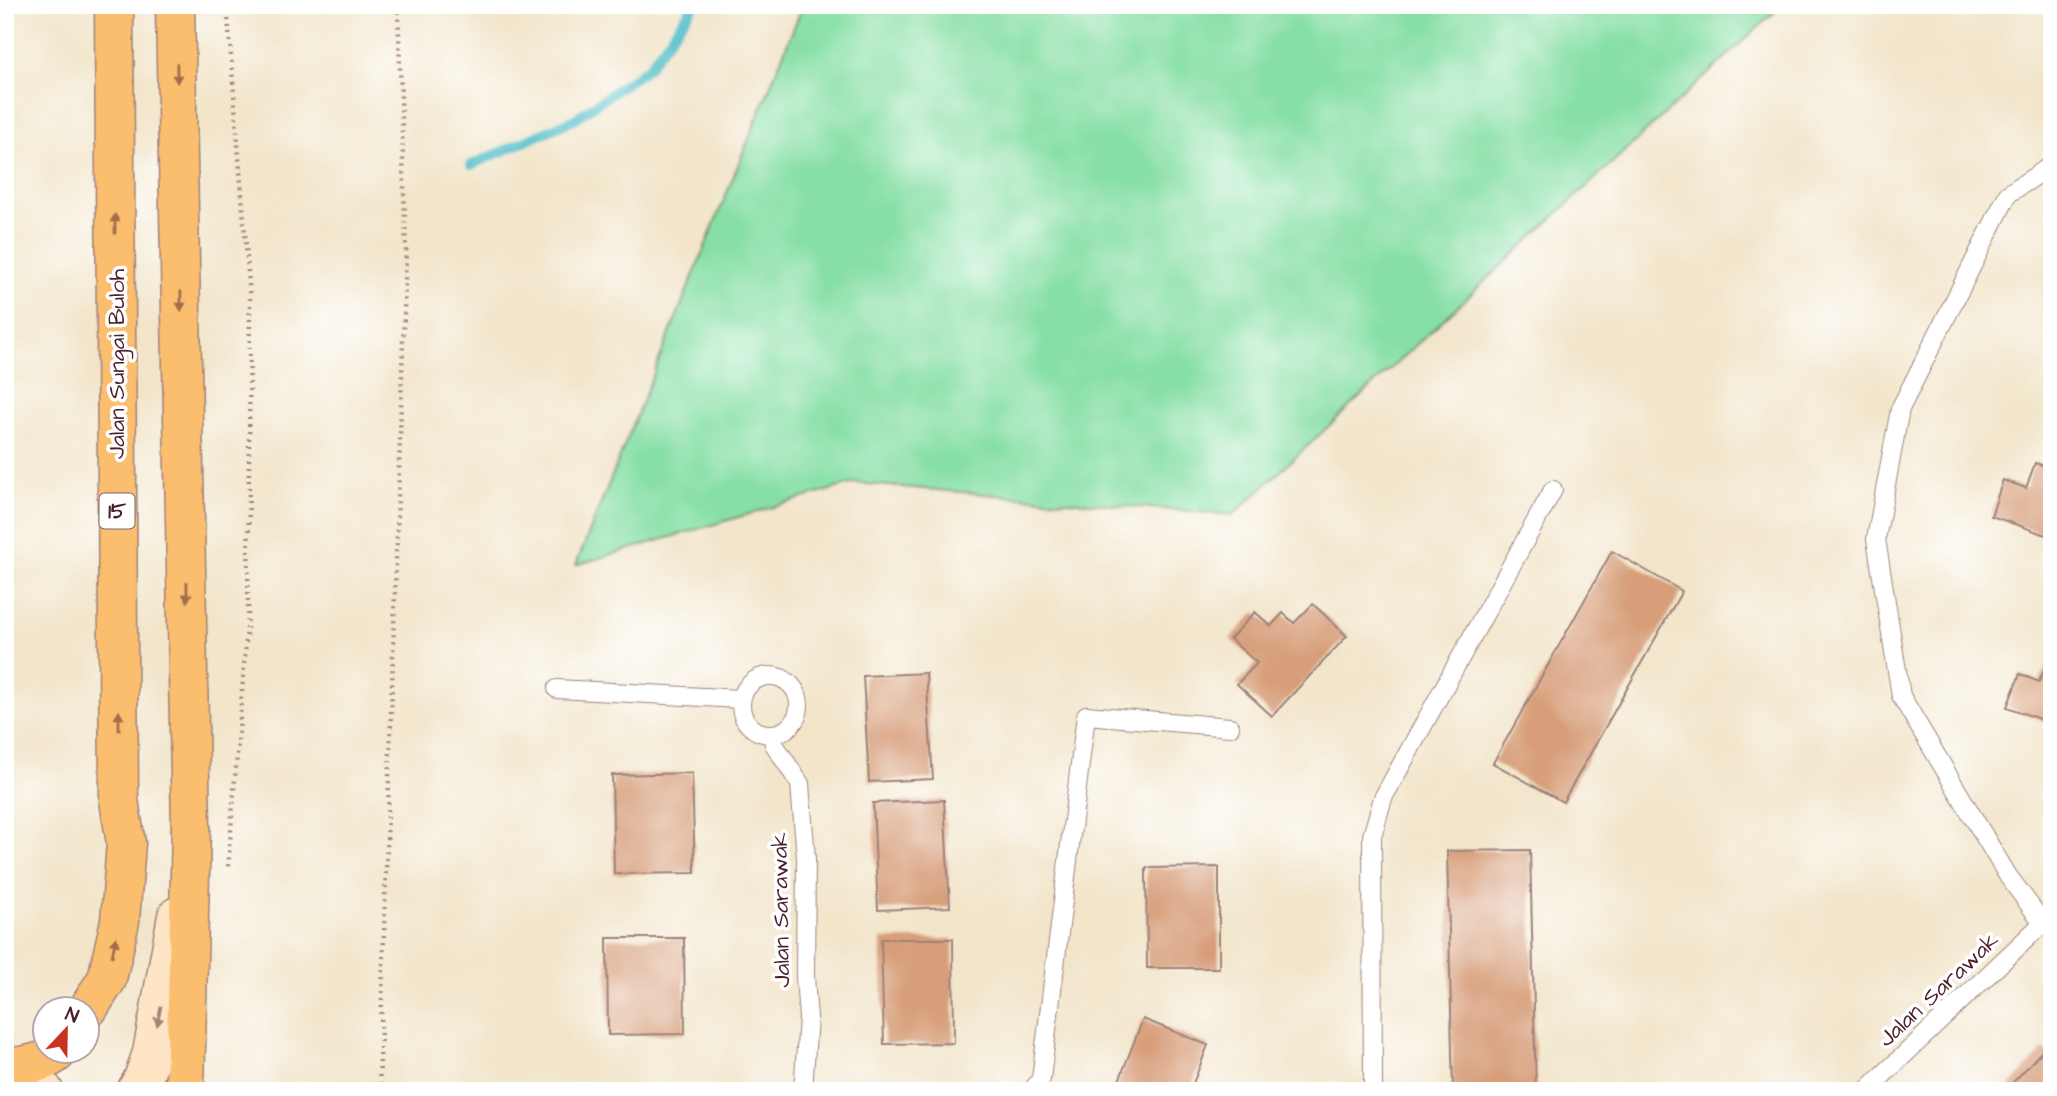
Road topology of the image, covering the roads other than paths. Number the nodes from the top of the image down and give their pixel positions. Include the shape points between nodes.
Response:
1 (114, 5) edge
2 (175, 5) edge
3 (2052, 166) edge
4 (1553, 490) dead end
5 (557, 689) dead end
6 (740, 699) junction
7 (1230, 727) dead end
8 (773, 735) junction
9 (191, 828) junction
10 (2048, 927) edge
11 (97, 995) edge
12 (32, 1063) edge
13 (5, 1068) edge
14 (5, 1086) edge
15 (44, 1091) edge
16 (136, 1091) edge
17 (186, 1091) edge
18 (803, 1091) edge
19 (1032, 1091) edge
20 (1373, 1091) edge
21 (1866, 1091) edge

11 -> 1 highway, Jalan Sungai Buloh / 15 via 107,979 120,921 126,843 119,800
2 -> 9 highway
3 - 10 lane via 2008,194 1900,409 1876,539 1901,696 2008,876
4 - 20 lane via 1383,798 1372,836
5 - 6 lane
6 - 8 lane via 743,718 755,731
6 - 8 lane via 750,683 766,676 785,680 797,693 799,712 790,728
7 - 19 lane via 1086,715 1041,1079
8 - 18 lane, Jalan Sarawak via 800,784 808,1018
9 -> 16 main road via 152,1052
9 - 17 highway
10 - 21 lane, Jalan Sarawak
12 - 13 highway
14 - 15 main road

